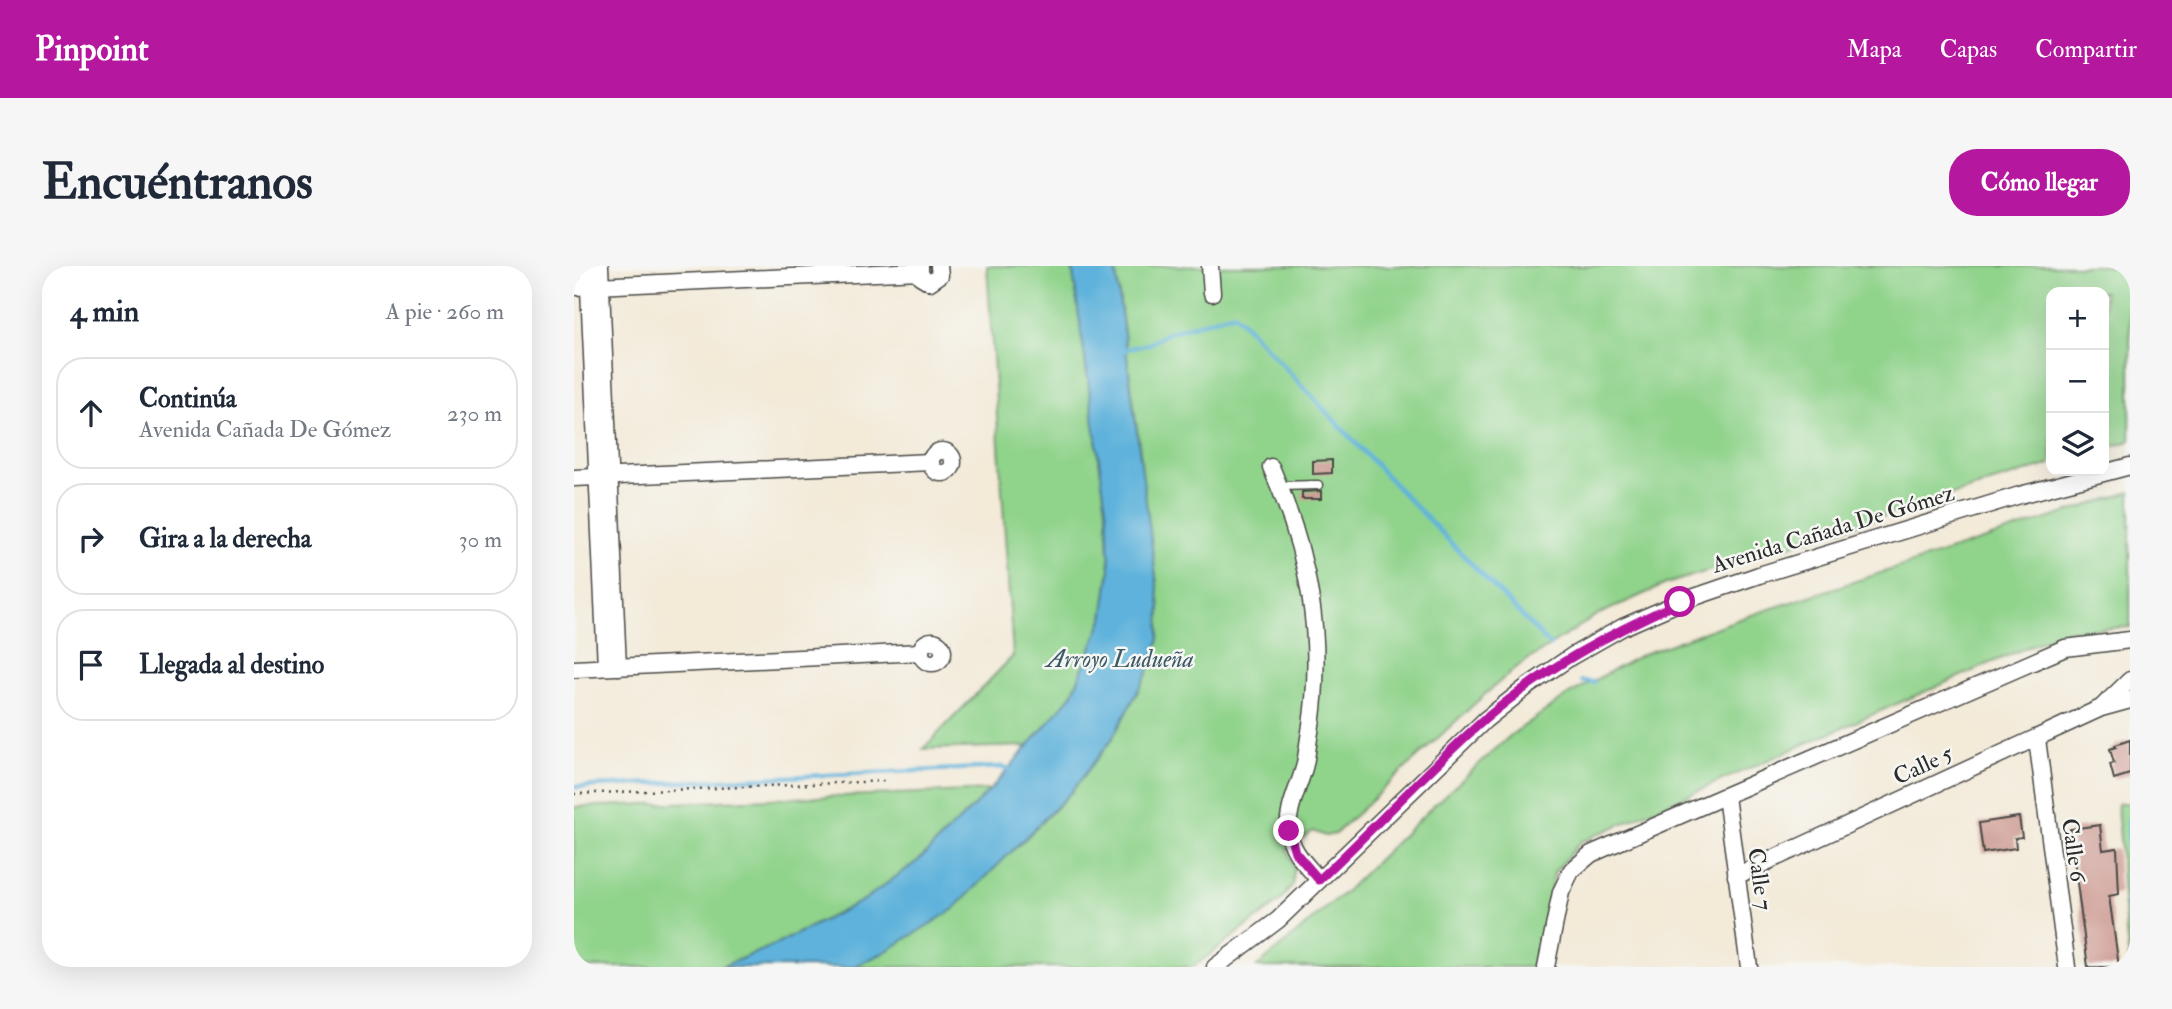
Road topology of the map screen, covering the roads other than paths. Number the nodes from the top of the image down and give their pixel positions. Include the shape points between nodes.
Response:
1 (588, 266) edge
2 (600, 266) edge
3 (939, 266) edge
4 (1210, 266) edge
5 (919, 269) edge
6 (588, 287) edge
7 (1212, 293) dead end
8 (931, 462) dead end
9 (2130, 466) edge
10 (1271, 467) dead end
11 (603, 477) junction
12 (574, 478) edge
13 (1318, 485) dead end
14 (1279, 486) junction
15 (2130, 640) edge
16 (921, 652) dead end
17 (612, 667) junction
18 (574, 669) edge
19 (2130, 680) edge
20 (2130, 700) edge
21 (2101, 708) junction
22 (2036, 738) junction
23 (1726, 796) junction
24 (1737, 876) junction
25 (1319, 880) junction
26 (1215, 967) edge
27 (1546, 967) edge
28 (1749, 967) edge
29 (2067, 967) edge

1 - 6 street
2 - 6 street
3 - 5 street via 940,275 934,281 922,279
4 - 7 street
5 - 6 street
6 - 11 street
8 - 11 street
9 - 25 street, Avenida Cañada De Gómez via 1759,575 1623,627 1572,656 1485,720
10 - 14 street
11 - 12 street
11 - 17 street
13 - 14 lane
14 - 25 street via 1302,551 1315,634 1312,721 1289,831 1295,852
15 - 23 street via 2065,648
16 - 17 street
17 - 18 street
19 - 21 street
20 - 21 street, Calle 5
21 - 22 street, Calle 5
22 - 24 street, Calle 5
22 - 29 street, Calle 6
23 - 24 street, Calle 7
23 - 27 street via 1591,855 1571,871 1561,892
24 - 28 street, Calle 7
25 - 26 street, Avenida Cañada De Gómez via 1278,920

